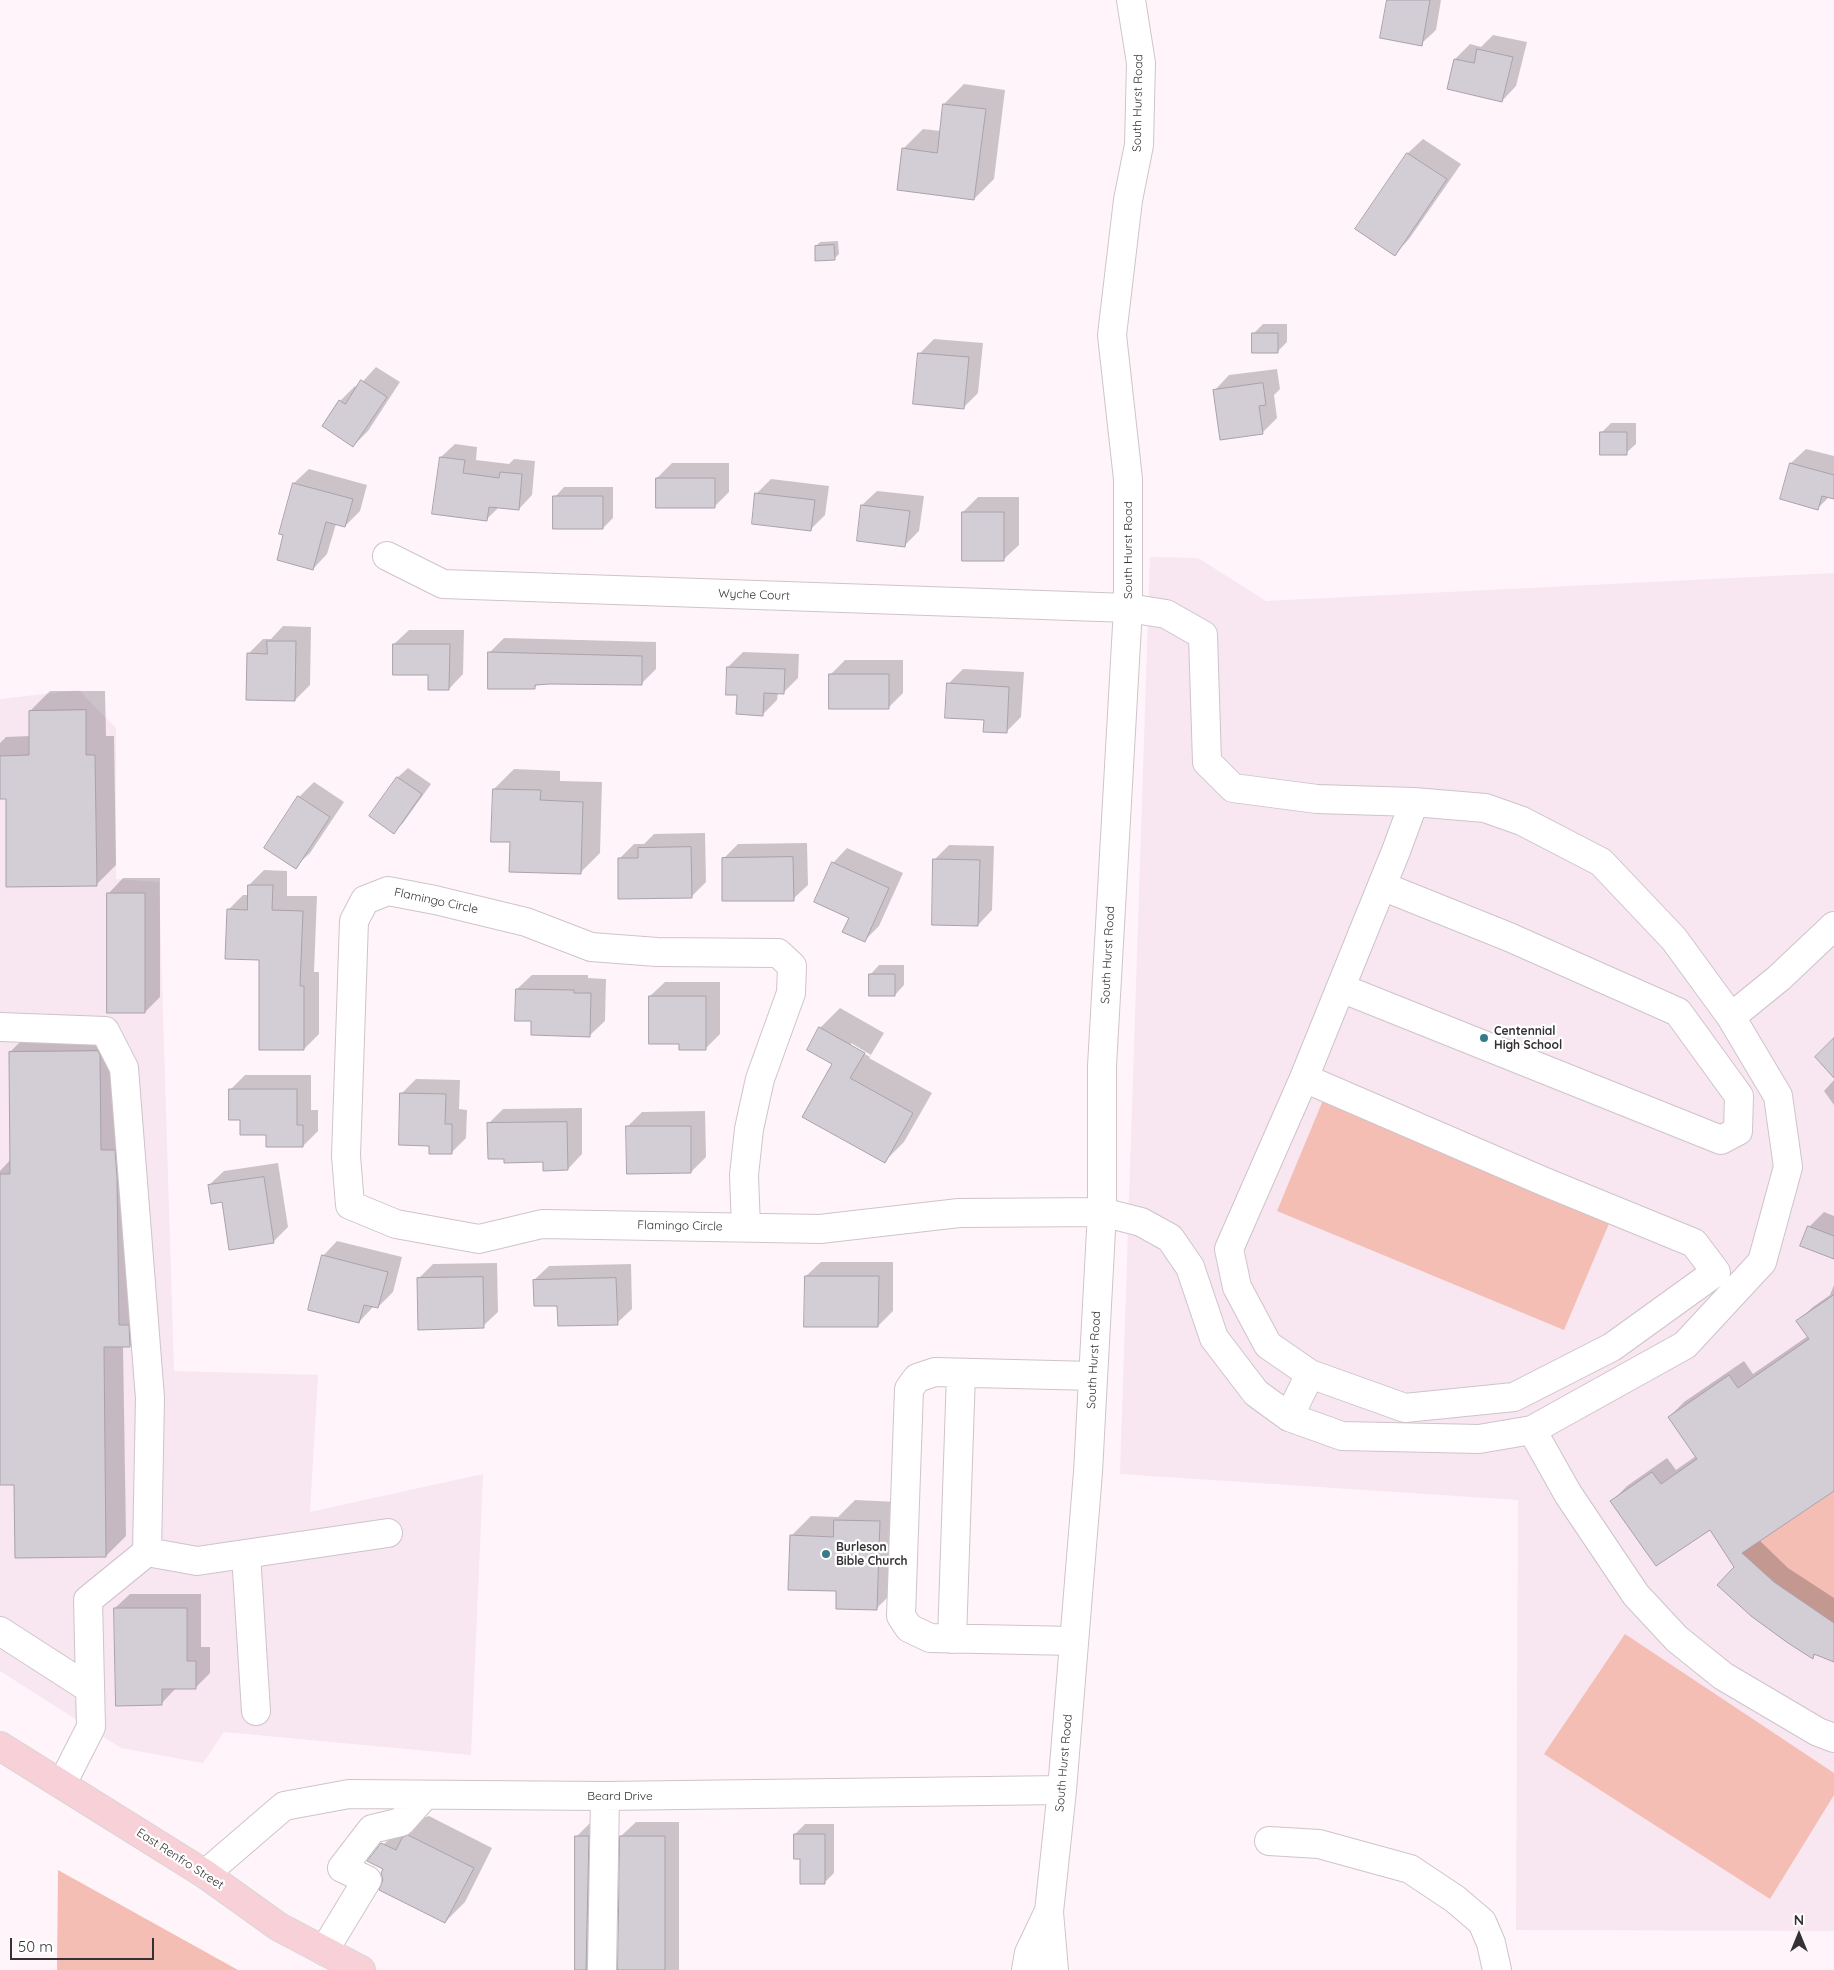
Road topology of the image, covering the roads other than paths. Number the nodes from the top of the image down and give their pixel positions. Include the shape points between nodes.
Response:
1 (1131, 0) edge
2 (387, 556) dead end
3 (1128, 608) junction
4 (1414, 802) junction
5 (1382, 886) junction
6 (1834, 926) edge
7 (1341, 988) junction
8 (1731, 1017) junction
9 (0, 1027) edge
10 (1304, 1078) junction
11 (1102, 1212) junction
12 (746, 1227) junction
13 (961, 1373) junction
14 (1310, 1374) junction
15 (1093, 1376) junction
16 (1289, 1417) junction
17 (1532, 1430) junction
18 (388, 1534) dead end
19 (147, 1552) junction
20 (246, 1554) junction
21 (0, 1631) edge
22 (952, 1639) junction
23 (1074, 1641) junction
24 (90, 1688) junction
25 (256, 1711) dead end
26 (1834, 1738) edge
27 (0, 1746) edge
28 (62, 1784) junction
29 (1062, 1790) junction
30 (425, 1795) junction
31 (604, 1796) junction
32 (1269, 1841) dead end
33 (206, 1874) junction
34 (1049, 1912) junction
35 (324, 1951) junction
36 (361, 1970) edge
37 (602, 1970) edge
38 (1026, 1970) edge
39 (1054, 1970) edge
40 (1497, 1970) edge

1 - 3 street, South Hurst Road via 1142,63 1139,145 1128,200 1112,335 1128,479
2 - 3 street, Wyche Court via 443,584
3 - 4 street, Wyche Court via 1166,614 1203,635 1207,762 1233,788 1317,799
3 - 11 street, South Hurst Road via 1102,1066
4 - 5 street
4 - 8 street, Flamingo Circle via 1485,808 1522,821 1601,862 1674,939
5 - 7 street
5 - 7 street via 1509,937 1678,1012 1739,1096 1738,1131 1721,1140
6 - 8 street via 1779,978
7 - 10 street
8 - 17 street, Flamingo Circle via 1778,1096 1788,1168 1762,1262 1685,1345
9 - 19 street via 105,1031 124,1068 150,1398
10 - 14 street via 1229,1249 1237,1287 1268,1345
10 - 14 street via 1694,1243 1716,1272 1612,1347 1514,1397 1405,1408
11 - 12 street, Flamingo Circle via 959,1213 820,1229
11 - 15 street, South Hurst Road
11 - 16 street, Flamingo Circle via 1141,1222 1170,1238 1190,1266 1214,1338 1256,1394
12 - 12 street, Flamingo Circle via 542,1224 480,1239 396,1224 350,1206 346,1156 354,921 365,900 388,891 435,900 526,922 591,947 657,952 778,953 792,966 791,993 760,1079 749,1129 744,1176
13 - 15 street
13 - 22 street
13 - 22 street via 935,1372 917,1378 909,1389 901,1616 909,1628 930,1638
14 - 16 street
15 - 23 street, South Hurst Road
16 - 17 street, Flamingo Circle via 1342,1436 1479,1439
17 - 26 street via 1568,1494 1636,1594 1677,1639 1723,1676 1818,1732
18 - 20 street
19 - 20 street via 197,1561
19 - 24 street via 88,1600
20 - 25 street
21 - 24 street
22 - 23 street
23 - 29 street, South Hurst Road
24 - 28 street via 92,1726
27 - 28 main road, East Renfro Street
28 - 33 main road, East Renfro Street
29 - 31 street, Beard Drive
29 - 34 street, South Hurst Road
30 - 31 street, Beard Drive
30 - 33 street, Beard Drive via 349,1794 284,1806
30 - 35 street via 402,1822 372,1829 342,1868 367,1880
31 - 37 street
32 - 40 street via 1319,1844 1410,1869 1455,1899 1482,1922
33 - 35 main road, East Renfro Street via 279,1927
34 - 38 street, South Hurst Road via 1029,1953
34 - 39 street, South Hurst Road
35 - 36 main road, East Renfro Street

